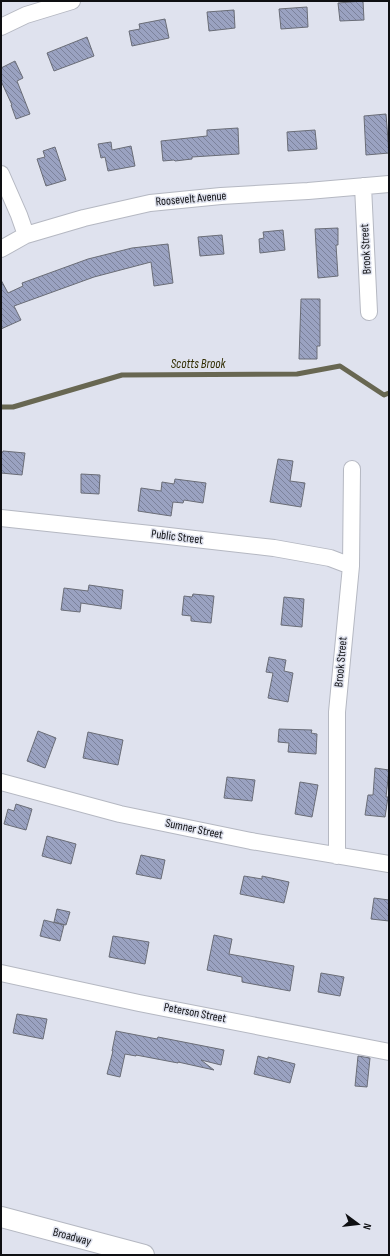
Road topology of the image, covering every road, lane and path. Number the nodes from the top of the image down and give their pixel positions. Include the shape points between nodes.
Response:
1 (72, 1) edge
2 (1, 27) edge
3 (1, 174) edge
4 (389, 184) edge
5 (363, 186) junction
6 (26, 235) junction
7 (1, 249) edge
8 (369, 312) dead end
9 (352, 469) dead end
10 (1, 518) edge
11 (351, 566) junction
12 (1, 782) edge
13 (337, 856) junction
14 (389, 864) edge
15 (1, 972) edge
16 (389, 1052) edge
17 (1, 1218) edge
18 (117, 1252) edge
19 (144, 1255) edge

1 - 2 street
3 - 6 street
4 - 5 street, Roosevelt Avenue
5 - 6 street, Roosevelt Avenue via 150,203
5 - 8 street, Brook Street
6 - 7 street, Roosevelt Avenue
9 - 11 street, Brook Street
10 - 11 street, Public Street via 274,548 330,558
11 - 13 street, Brook Street via 336,712
12 - 13 street, Sumner Street via 120,814
13 - 14 street, Sumner Street
15 - 16 street, Peterson Street via 139,1003
17 - 18 street, Broadway
18 - 19 street, Broadway

